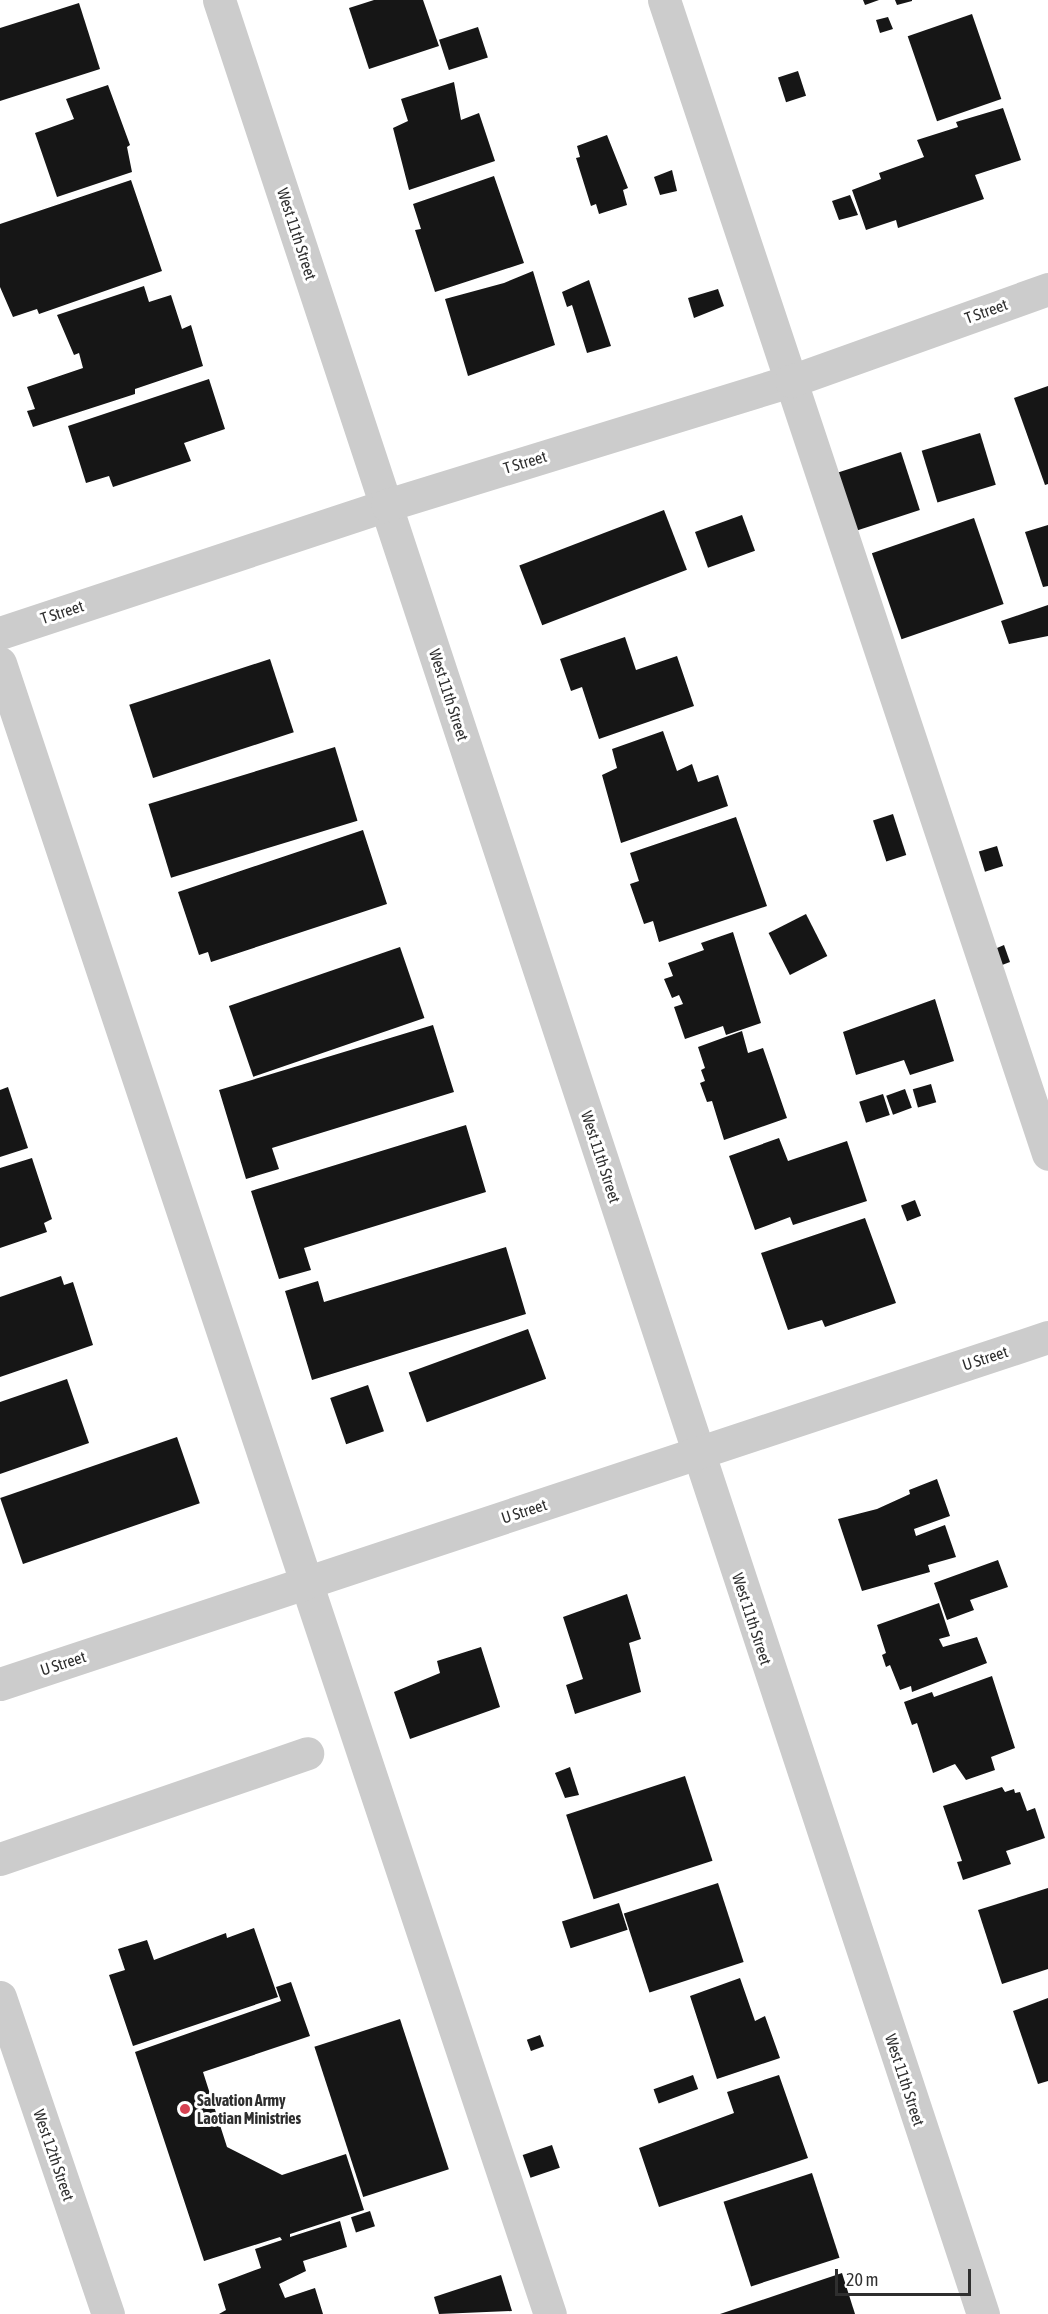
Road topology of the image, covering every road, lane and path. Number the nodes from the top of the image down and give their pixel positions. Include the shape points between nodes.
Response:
1 (219, 0) edge
2 (664, 0) edge
3 (1048, 289) edge
4 (791, 381) junction
5 (387, 505) junction
6 (0, 633) edge
7 (0, 663) edge
8 (1048, 1154) edge
9 (1048, 1337) edge
10 (698, 1454) junction
11 (307, 1584) junction
12 (0, 1684) edge
13 (307, 1753) dead end
14 (0, 1859) edge
15 (0, 1997) edge
16 (108, 2314) edge
17 (550, 2314) edge
18 (983, 2314) edge

1 - 5 street, West 11th Street
2 - 4 street
3 - 4 street, T Street
4 - 5 street, T Street
4 - 8 street
5 - 6 street, T Street
5 - 10 street, West 11th Street
7 - 11 street
9 - 10 street, U Street
10 - 11 street, U Street
10 - 18 street, West 11th Street
11 - 12 street, U Street
11 - 17 street
13 - 14 street
15 - 16 street, West 12th Street

